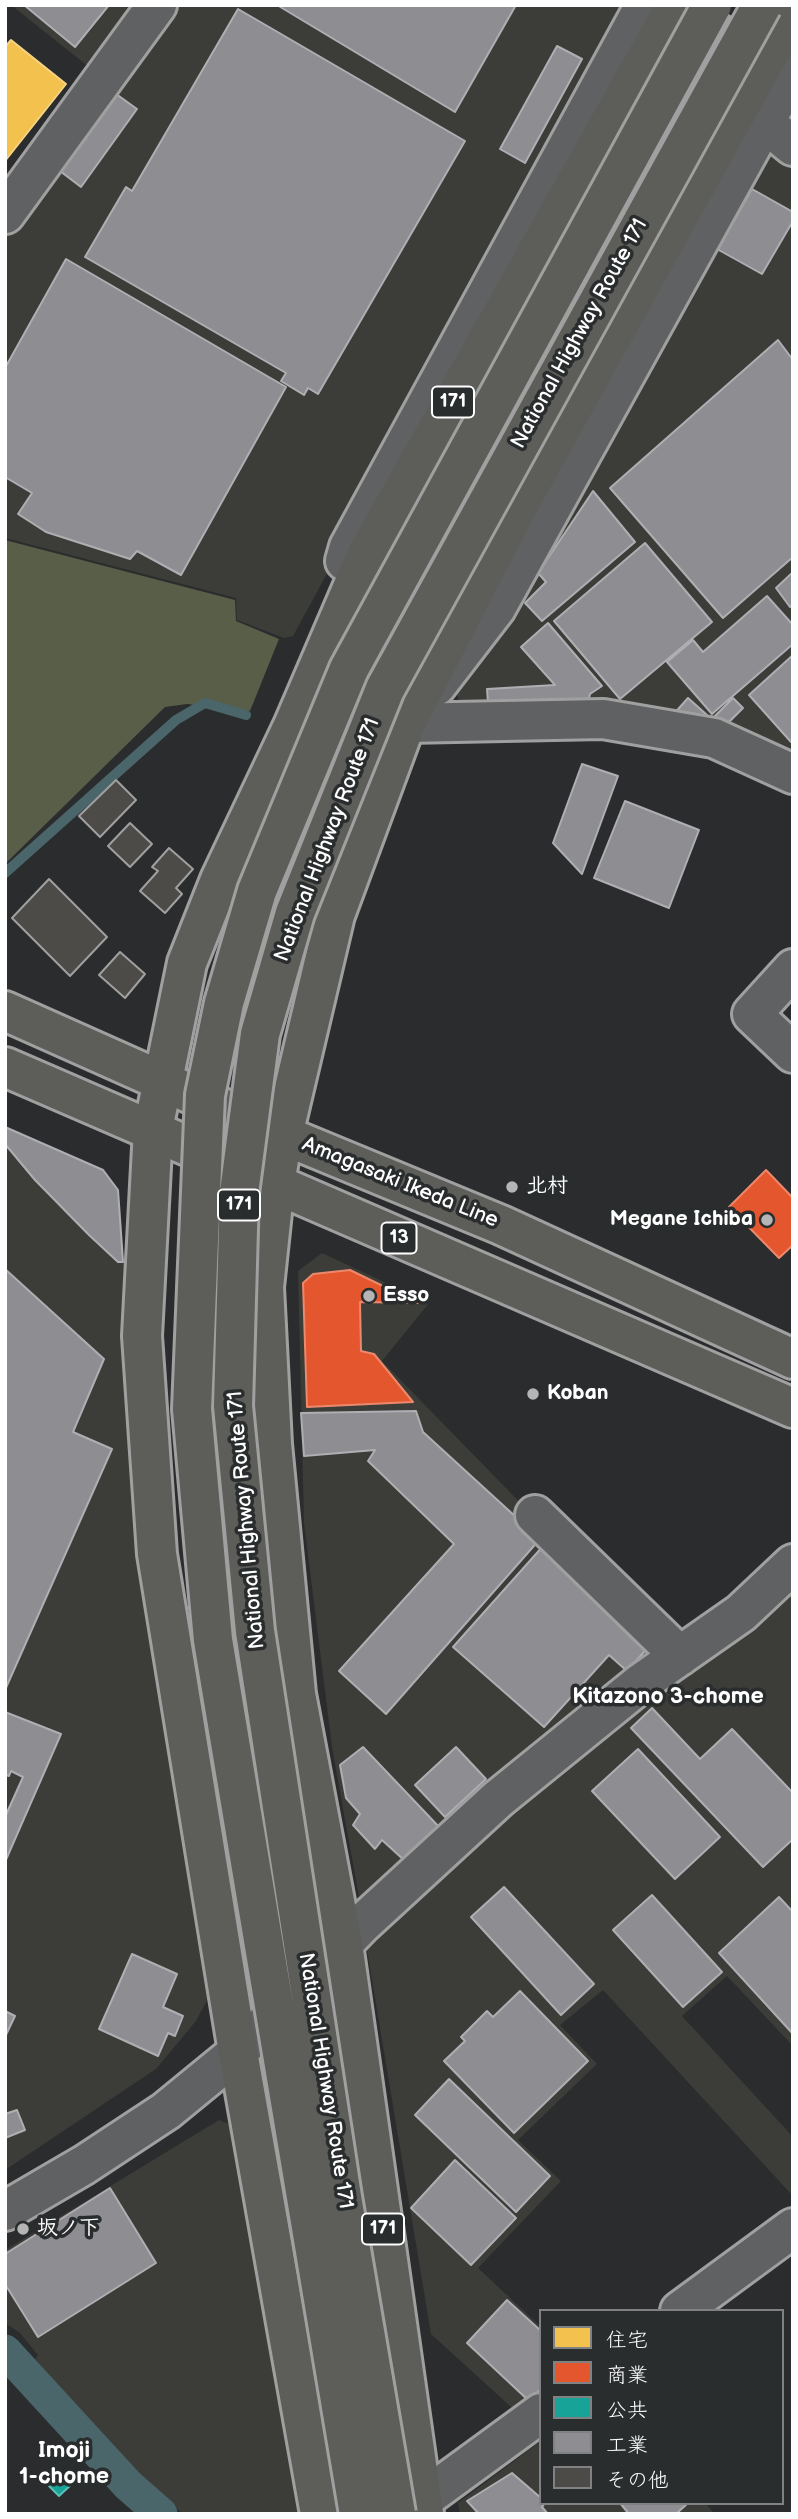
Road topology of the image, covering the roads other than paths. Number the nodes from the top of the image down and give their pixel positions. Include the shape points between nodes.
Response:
1 (157, 5) edge
2 (645, 5) edge
3 (676, 5) edge
4 (712, 5) edge
5 (762, 5) edge
6 (793, 9) edge
7 (793, 71) edge
8 (779, 134) edge
9 (5, 214) edge
10 (406, 723) junction
11 (293, 726) junction
12 (793, 775) edge
13 (793, 969) edge
14 (5, 1011) edge
15 (793, 1053) edge
16 (5, 1067) edge
17 (161, 1080) junction
18 (153, 1129) junction
19 (283, 1135) junction
20 (275, 1184) junction
21 (793, 1359) edge
22 (793, 1408) edge
23 (554, 1524) dead end
24 (793, 1564) edge
25 (680, 1656) junction
26 (343, 1944) junction
27 (238, 2053) junction
28 (5, 2211) edge
29 (793, 2228) edge
30 (683, 2309) edge
31 (539, 2415) edge
32 (414, 2509) edge
33 (320, 2514) edge
34 (359, 2514) edge

1 - 9 street
2 - 11 street via 349,547
3 - 11 main road, 171 via 366,556
4 - 34 main road, National Highway Route 171 / 171, bridge via 349,669 257,891 224,1003 205,1095 192,1409 213,1640
5 - 32 main road, National Highway Route 171 / 171, bridge via 385,689 295,914 260,1034 239,1193 233,1393 246,1550 342,2197
6 - 10 main road, 171 via 510,522
7 - 8 street
8 - 10 street via 496,608
10 - 12 street via 603,719 714,738
10 - 19 main road, 171 via 335,915
11 - 17 main road, 171 via 220,880 187,963
13 - 15 street via 752,1014
14 - 17 main road, Amagasaki Ikeda Line / 13
16 - 18 main road, 13
17 - 18 main road, 171
17 - 19 main road, Amagasaki Ikeda Line / 13
18 - 20 main road, 13
18 - 27 main road, 171 via 142,1336 157,1554
19 - 20 main road, 171
19 - 21 main road, Amagasaki Ikeda Line / 13 via 501,1225
20 - 22 main road, 13
20 - 26 main road, 171 via 264,1287 271,1444 296,1694
23 - 25 street
24 - 25 street via 741,1613
25 - 26 street via 498,1799
26 - 27 street
26 - 32 main road, 171
27 - 28 street via 166,2111
27 - 33 main road, 171
29 - 30 street
31 - 32 street

